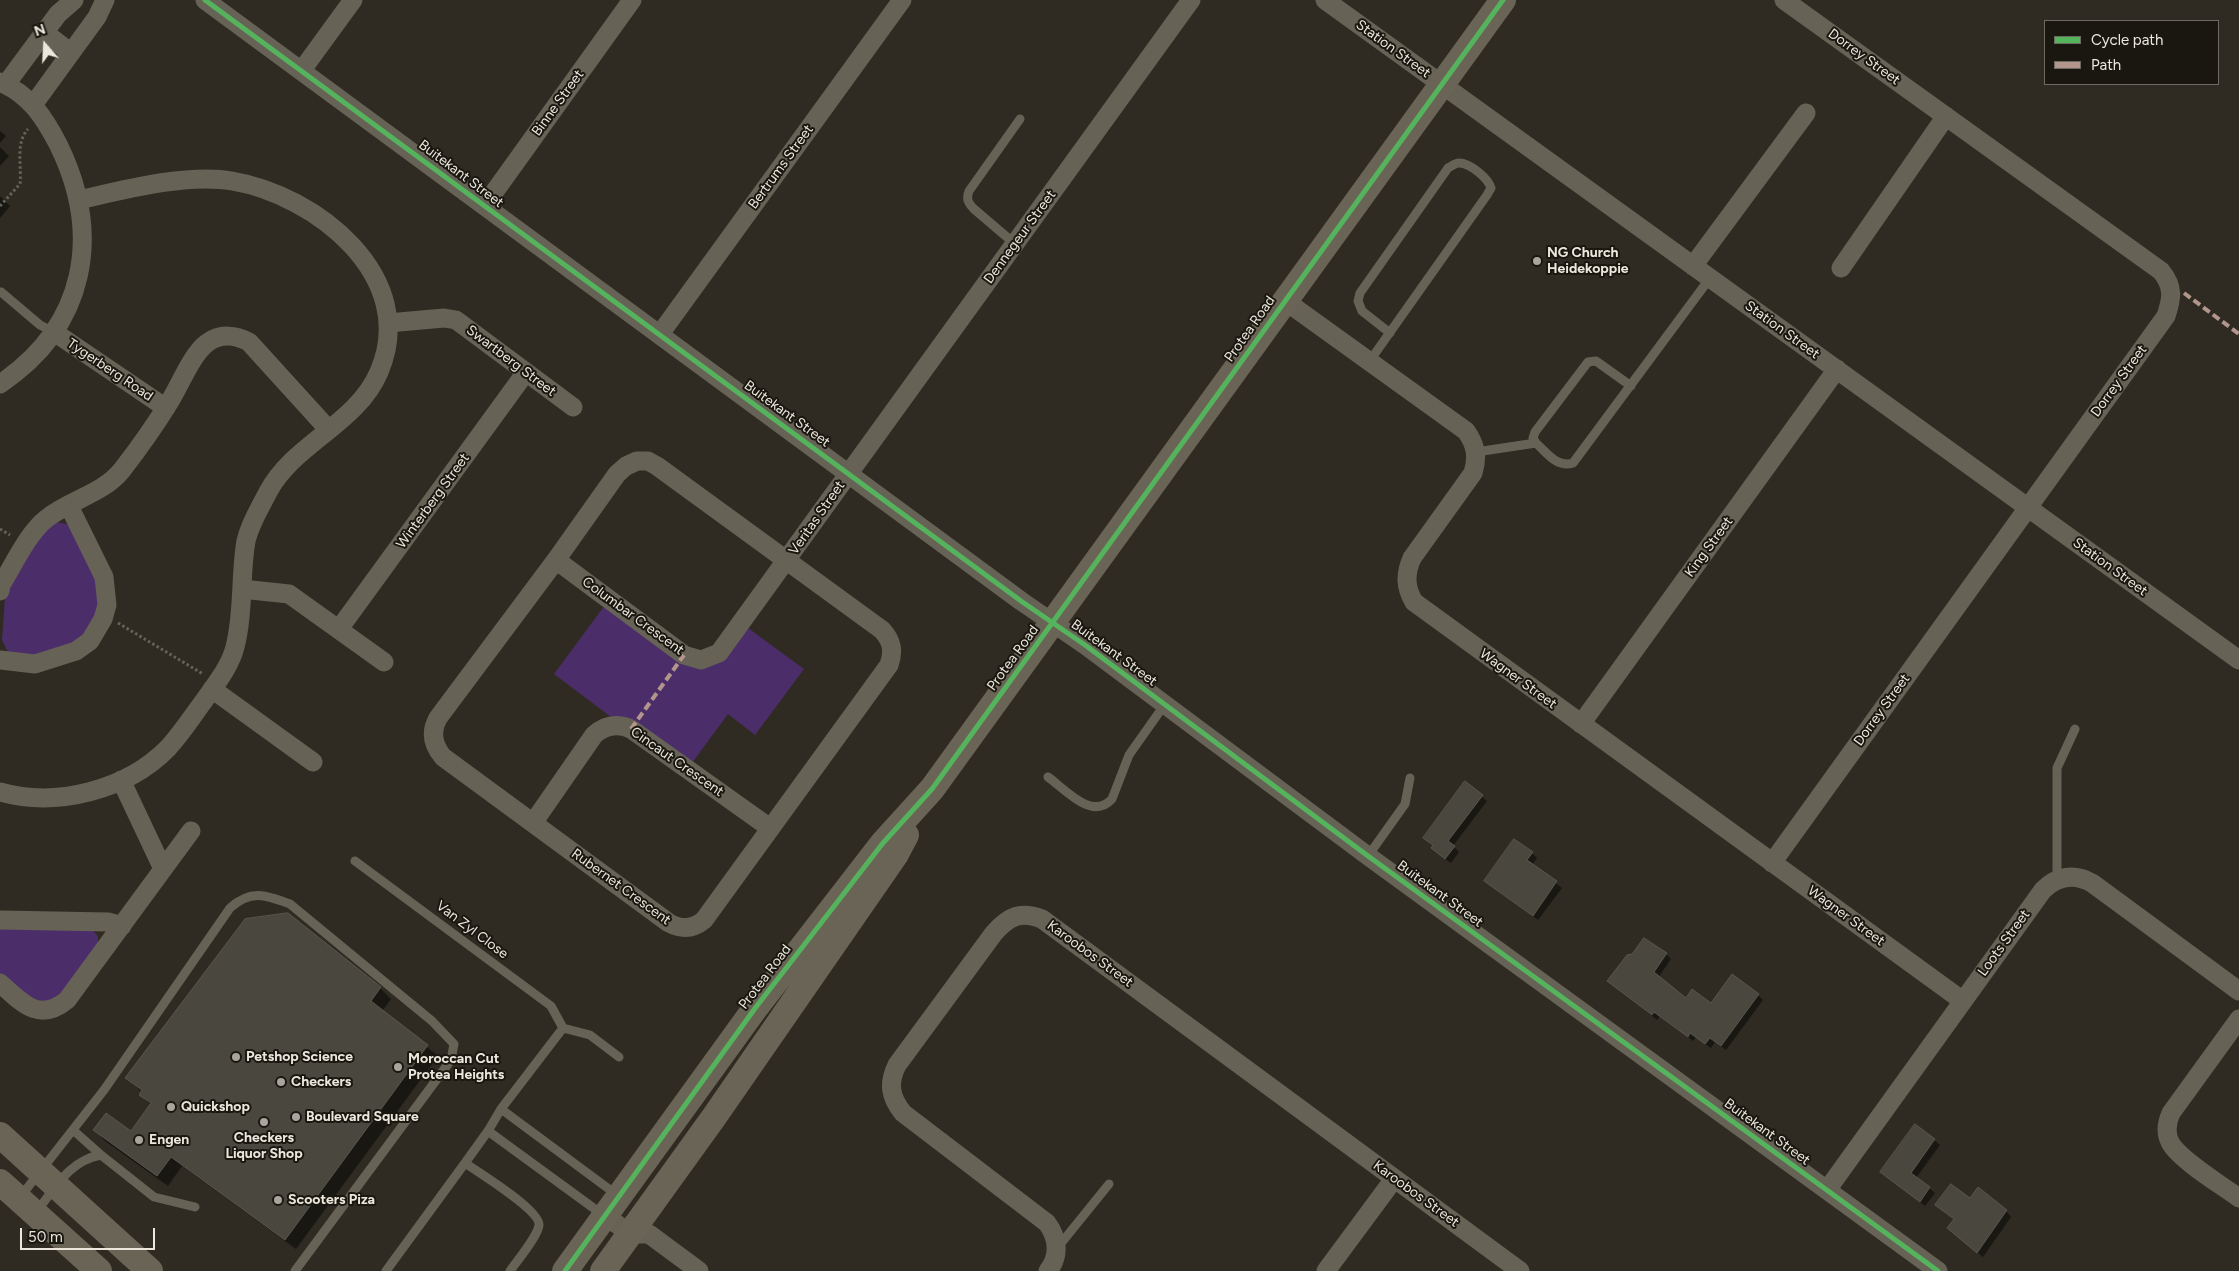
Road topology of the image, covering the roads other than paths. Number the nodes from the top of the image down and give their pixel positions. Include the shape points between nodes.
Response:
1 (74, 0) edge
2 (105, 0) edge
3 (205, 0) edge
4 (353, 0) edge
5 (632, 0) edge
6 (902, 0) edge
7 (1191, 0) edge
8 (1325, 0) edge
9 (1503, 0) edge
10 (1784, 0) edge
11 (44, 32) junction
12 (71, 53) junction
13 (302, 70) junction
14 (3, 83) edge
15 (1441, 84) junction
16 (37, 110) junction
17 (1806, 113) dead end
18 (1946, 116) junction
19 (1020, 119) dead end
20 (79, 200) junction
21 (484, 205) junction
22 (1015, 244) junction
23 (1693, 266) junction
24 (1840, 268) dead end
25 (1710, 278) junction
26 (1, 292) edge
27 (1284, 300) junction
28 (388, 323) junction
29 (54, 332) junction
30 (1390, 333) junction
31 (660, 334) junction
32 (1369, 362) junction
33 (1837, 369) junction
34 (526, 372) junction
35 (0, 384) edge
36 (1631, 386) junction
37 (573, 407) dead end
38 (166, 408) junction
39 (329, 430) junction
40 (1536, 444) junction
41 (1476, 452) junction
42 (849, 473) junction
43 (68, 506) junction
44 (2028, 508) junction
45 (556, 560) junction
46 (786, 562) junction
47 (242, 589) junction
48 (0, 591) edge
49 (1052, 623) junction
50 (339, 629) junction
51 (0, 660) edge
52 (2239, 660) edge
53 (384, 662) dead end
54 (215, 686) junction
55 (1164, 704) junction
56 (1581, 724) junction
57 (2075, 729) dead end
58 (313, 762) dead end
59 (1048, 777) dead end
60 (1410, 778) dead end
61 (121, 780) junction
62 (932, 789) junction
63 (0, 792) edge
64 (533, 823) junction
65 (770, 828) junction
66 (192, 831) dead end
67 (1368, 856) junction
68 (356, 861) dead end
69 (1772, 863) junction
70 (163, 869) junction
71 (2057, 879) junction
72 (0, 920) edge
73 (122, 926) junction
74 (0, 983) edge
75 (2239, 991) edge
76 (1962, 1001) junction
77 (2239, 1019) edge
78 (563, 1028) junction
79 (619, 1057) dead end
80 (501, 1109) junction
81 (74, 1130) junction
82 (488, 1132) junction
83 (0, 1135) edge
84 (101, 1155) junction
85 (465, 1163) junction
86 (1394, 1178) junction
87 (49, 1179) junction
88 (1109, 1184) dead end
89 (1827, 1190) junction
90 (18, 1198) edge
91 (2239, 1198) edge
92 (612, 1206) junction
93 (195, 1207) dead end
94 (641, 1228) junction
95 (1056, 1249) junction
96 (99, 1271) edge
97 (150, 1271) edge
98 (295, 1271) edge
99 (386, 1271) edge
100 (510, 1271) edge
101 (565, 1271) edge
102 (604, 1271) edge
103 (699, 1271) edge
104 (1048, 1271) edge
105 (1326, 1271) edge
106 (1520, 1271) edge
107 (1938, 1271) edge

1 - 11 street
2 - 12 street via 98,17
3 - 13 street, Buitekant Street
4 - 13 street
5 - 21 street, Binne Street
6 - 31 street, Bertrums Street
7 - 22 street, Dennegeur Street
8 - 15 street, Station Street
9 - 15 street, Protea Road
10 - 18 street, Dorrey Street
11 - 12 street
11 - 14 street
12 - 16 street
13 - 21 street, Buitekant Street
14 - 16 street
15 - 23 street, Station Street
15 - 27 street, Protea Road
16 - 20 street via 70,168
17 - 23 street
18 - 24 street
18 - 44 street, Dorrey Street via 2161,271 2171,291 2166,316
19 - 22 lane via 967,197 974,209
20 - 28 street via 195,180 230,180 269,190 304,206 352,244 379,285
20 - 29 street via 80,275 70,303
21 - 31 street, Buitekant Street
22 - 42 street, Dennegeur Street
23 - 25 street, Station Street
25 - 33 street, Station Street
25 - 36 lane
26 - 29 lane via 40,325
27 - 32 street
27 - 49 street, Protea Road
28 - 34 street, Swartberg Street via 444,318 456,320
28 - 39 street via 386,352 378,375 362,400
29 - 35 street via 46,344
29 - 38 street, Tygerberg Road
30 - 30 lane via 1362,311 1358,301 1360,293 1448,168 1454,164 1465,164 1484,176 1491,188
30 - 32 lane
31 - 42 street, Buitekant Street
32 - 41 street via 1466,431
33 - 44 street, Station Street
33 - 56 street, King Street
34 - 37 street, Swartberg Street
34 - 50 street, Winterberg Street
36 - 40 lane via 1573,463 1558,463
36 - 40 lane via 1596,361 1588,362 1535,432
38 - 39 street via 202,348 219,337 235,336 255,347
38 - 43 street via 116,476
39 - 47 street via 272,484 249,531
40 - 41 lane
41 - 56 street, Wagner Street via 1473,473 1412,558 1406,578 1408,592 1423,610
42 - 46 street, Veritas Street
42 - 49 street, Buitekant Street
43 - 48 street via 40,524
43 - 51 street via 104,577 107,589 105,615 90,641 76,651 35,664
44 - 52 street, Station Street
44 - 69 street, Dorrey Street
45 - 46 street, Columbar Crescent via 684,655 701,660 715,656 725,648
45 - 46 street, Rubernet Crescent via 617,474 637,461 657,466
45 - 64 street, Rubernet Crescent via 438,718 433,730 434,744 443,757
46 - 65 street, Rubernet Crescent via 882,630 888,637 893,655 890,665
47 - 50 street via 289,594
47 - 54 street via 235,647
49 - 55 street, Buitekant Street
49 - 62 street, Protea Road
50 - 53 street
54 - 58 street
54 - 61 street via 168,748 145,767
55 - 59 lane via 1128,755 1112,799 1107,804 1101,807 1086,805
55 - 67 street, Buitekant Street
56 - 69 street, Wagner Street
57 - 71 lane via 2057,768
60 - 67 lane via 1405,804
61 - 63 street via 73,795 42,798
61 - 70 street
62 - 92 street, Protea Road via 858,874 756,1007
62 - 94 street, Protea Road via 896,854
64 - 65 street, Cincaut Crescent via 594,735 617,725 631,729
64 - 65 street, Rubernet Crescent via 669,923 683,928 691,928 704,920
66 - 70 street
67 - 89 street, Buitekant Street
68 - 78 lane, Van Zyl Close via 551,1006
69 - 76 street, Wagner Street
70 - 73 street
71 - 75 street via 2078,877 2092,883
71 - 76 street, Loots Street via 2042,890
72 - 73 street via 108,922
73 - 74 street via 67,1000 53,1009 30,1008
76 - 89 street, Loots Street
77 - 91 street via 2171,1113 2167,1127 2170,1142 2178,1154
78 - 79 lane via 590,1035
78 - 80 lane
80 - 82 lane
80 - 92 lane
81 - 84 lane
81 - 87 lane
81 - 98 lane via 230,908 239,899 252,895 270,896 290,904 432,1020 454,1044 452,1060
82 - 85 lane
82 - 92 lane
83 - 87 street
84 - 87 lane
84 - 93 lane via 154,1197
85 - 99 lane
85 - 100 lane via 538,1218 536,1233
86 - 95 street, Karoobos Street via 1042,919 1018,915 994,933 897,1065 892,1075 891,1092 903,1113 1047,1223
86 - 105 street
86 - 106 street, Karoobos Street
87 - 90 lane
87 - 90 lane
87 - 97 street
88 - 95 lane
89 - 107 street, Buitekant Street
90 - 96 street
92 - 94 street
92 - 101 street, Protea Road
94 - 102 street, Protea Road
94 - 103 street
95 - 104 street

